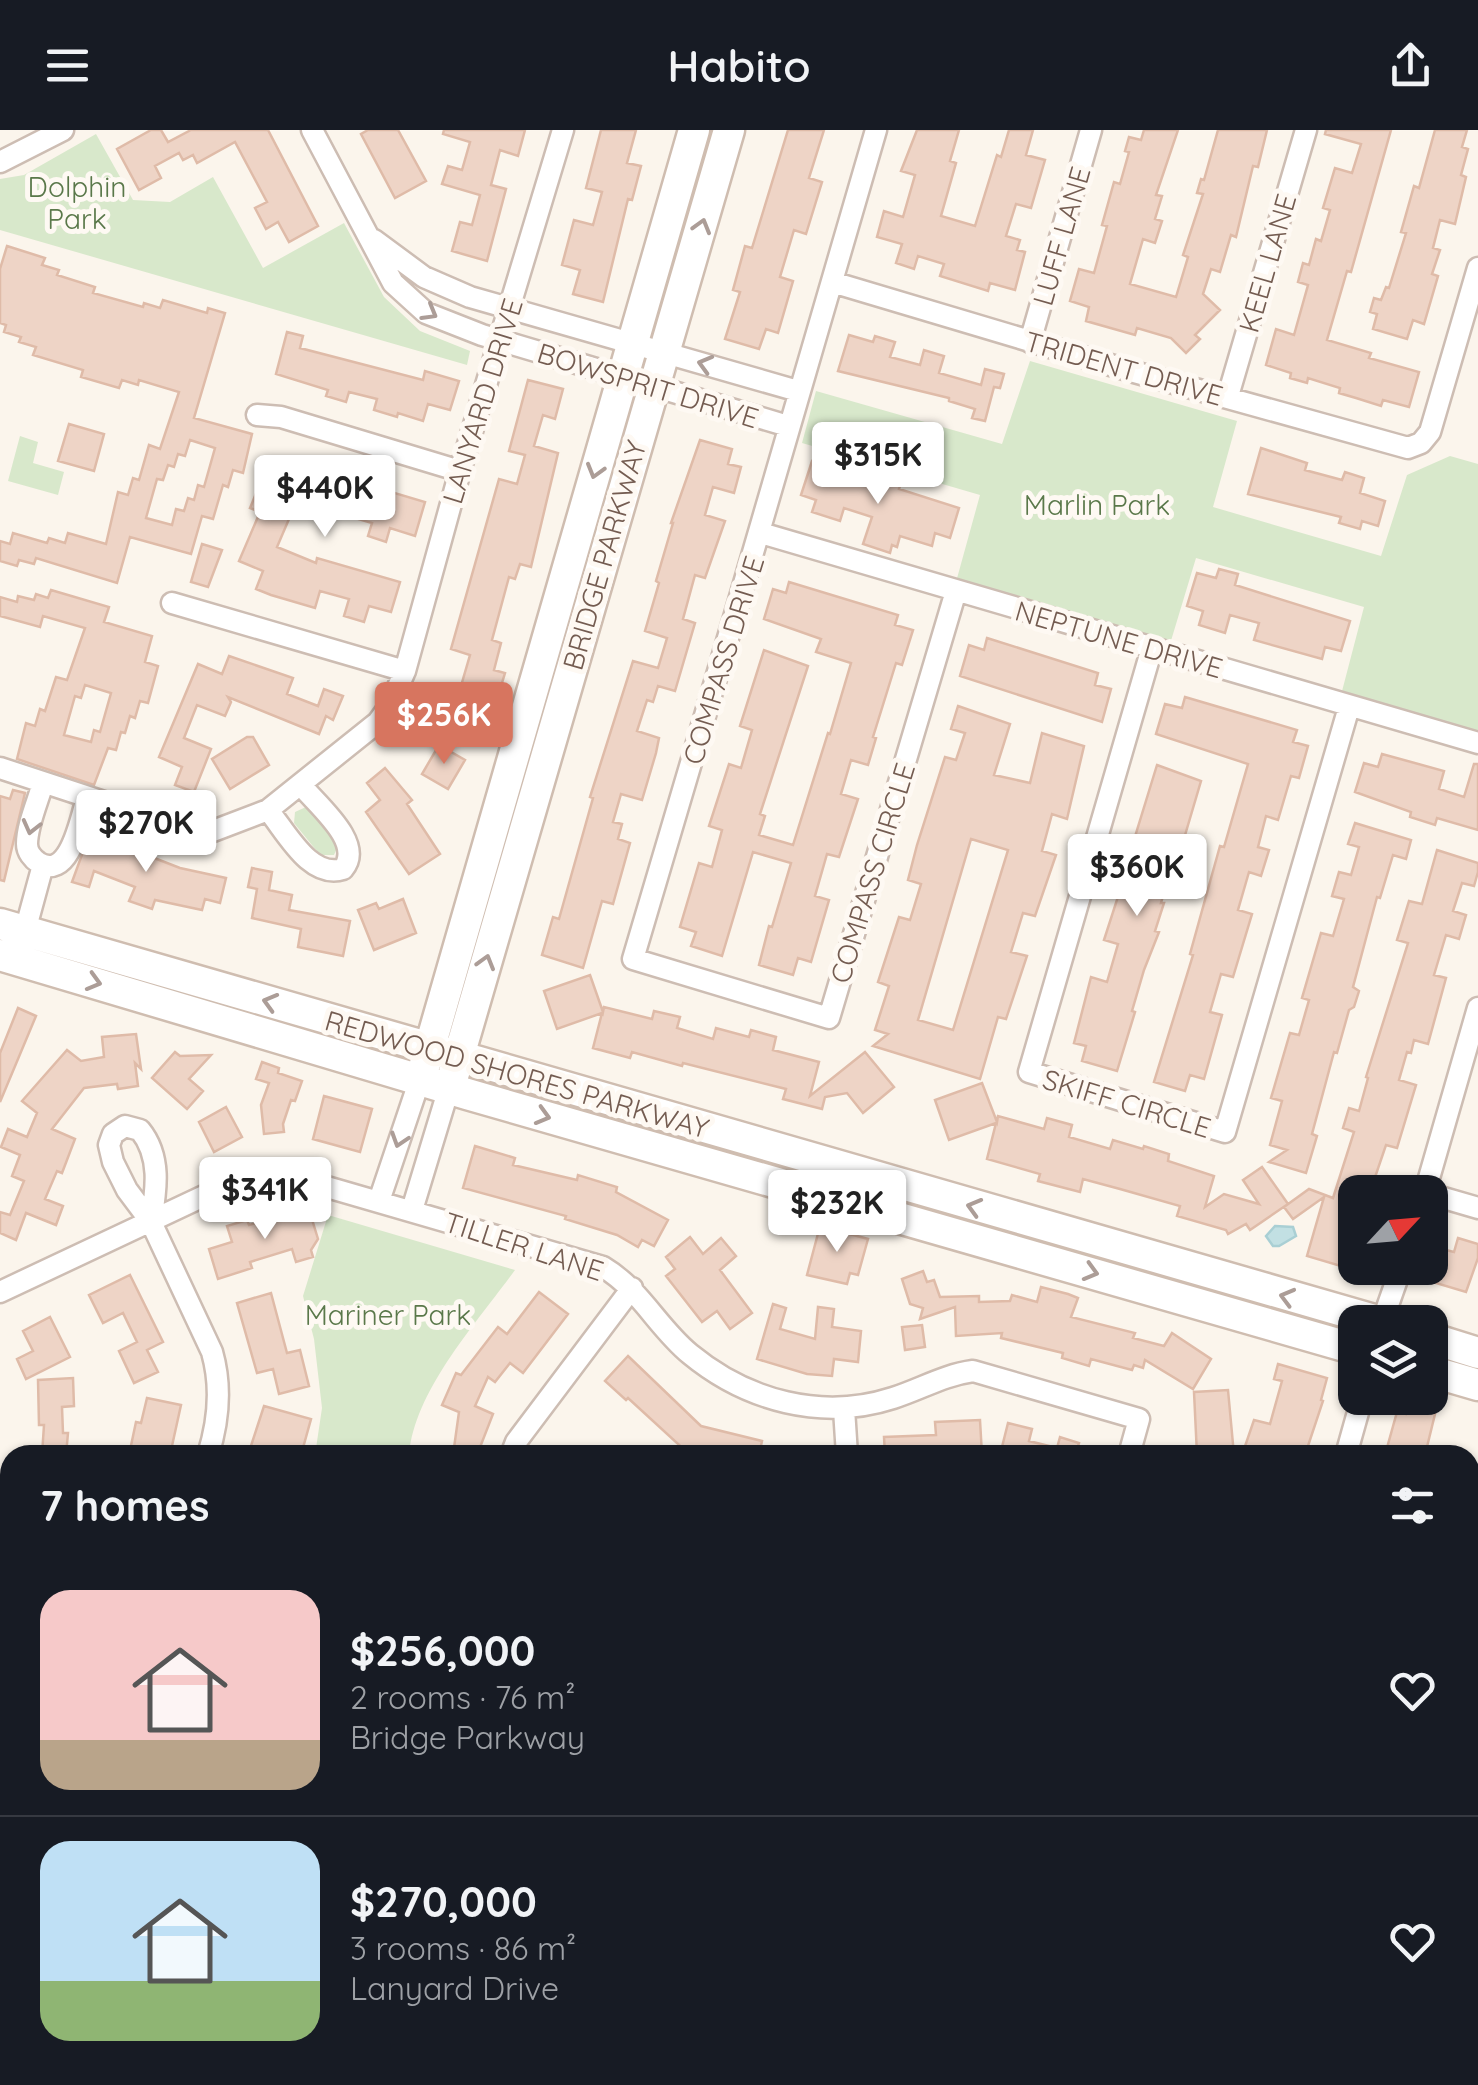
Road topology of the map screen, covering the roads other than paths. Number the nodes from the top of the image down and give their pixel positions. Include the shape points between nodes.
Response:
1 (63, 130) edge
2 (312, 130) edge
3 (563, 130) edge
4 (694, 130) edge
5 (728, 130) edge
6 (876, 130) edge
7 (1092, 130) edge
8 (1306, 130) edge
9 (0, 162) edge
10 (372, 239) junction
11 (1478, 268) edge
12 (832, 282) junction
13 (510, 308) junction
14 (500, 341) junction
15 (1030, 342) junction
16 (632, 343) junction
17 (664, 352) junction
18 (622, 377) junction
19 (653, 386) junction
20 (798, 391) junction
21 (1228, 396) junction
22 (257, 415) dead end
23 (788, 426) junction
24 (460, 471) junction
25 (761, 533) junction
26 (956, 591) junction
27 (172, 603) dead end
28 (1152, 648) junction
29 (405, 671) junction
30 (1349, 707) junction
31 (1478, 743) edge
32 (0, 768) edge
33 (43, 783) junction
34 (301, 785) junction
35 (87, 798) junction
36 (268, 810) junction
37 (43, 865) junction
38 (12, 928) edge
39 (0, 955) edge
40 (633, 959) joint
41 (1478, 1008) edge
42 (444, 1051) junction
43 (420, 1079) junction
44 (449, 1088) junction
45 (1433, 1175) edge
46 (1448, 1199) edge
47 (379, 1201) junction
48 (1478, 1208) edge
49 (412, 1210) junction
50 (151, 1222) junction
51 (632, 1288) junction
52 (0, 1292) edge
53 (1338, 1309) edge
54 (1448, 1344) edge
55 (1338, 1345) edge
56 (1478, 1353) edge
57 (1448, 1376) edge
58 (1478, 1385) edge
59 (844, 1409) junction
60 (1357, 1415) edge
61 (210, 1445) edge
62 (515, 1445) edge
63 (846, 1445) edge
64 (1132, 1445) edge
65 (1349, 1445) edge

1 - 9 street
2 - 10 street, BOWSPRIT DRIVE
3 - 13 street, LANYARD DRIVE
4 - 16 main road, BRIDGE PARKWAY
17 -> 5 main road, BRIDGE PARKWAY
6 - 12 street, COMPASS DRIVE
7 - 15 street, LUFF LANE
8 - 21 street, KEEL LANE
10 - 13 street, BOWSPRIT DRIVE via 438,285
10 -> 14 street, BOWSPRIT DRIVE via 393,282 417,306
11 - 21 street, TRIDENT DRIVE via 1430,432 1417,446 1399,448
12 - 15 street, TRIDENT DRIVE
12 - 20 street, COMPASS DRIVE
13 - 14 street, LANYARD DRIVE
13 - 16 street, BOWSPRIT DRIVE
14 - 18 street, BOWSPRIT DRIVE
14 - 24 street, LANYARD DRIVE
15 - 21 street, TRIDENT DRIVE
16 - 17 street, BOWSPRIT DRIVE
16 - 18 main road, BRIDGE PARKWAY
17 - 19 main road, BRIDGE PARKWAY
20 -> 17 street, BOWSPRIT DRIVE
18 - 19 street, BOWSPRIT DRIVE
18 -> 42 main road, BRIDGE PARKWAY
19 - 23 street, BOWSPRIT DRIVE
42 -> 19 main road, BRIDGE PARKWAY
20 - 23 street, COMPASS DRIVE
22 - 24 street via 280,416
23 - 25 street, COMPASS DRIVE
24 - 29 street, LANYARD DRIVE
25 - 26 street, NEPTUNE DRIVE
25 - 40 street, COMPASS DRIVE
26 - 28 street, NEPTUNE DRIVE
26 - 40 street, COMPASS CIRCLE via 829,1018
27 - 29 street
28 - 30 street, NEPTUNE DRIVE
28 - 30 street, SKIFF CIRCLE via 1028,1072 1225,1132
29 - 34 street, LANYARD DRIVE via 382,718
30 - 31 street, NEPTUNE DRIVE
32 - 33 street, LANYARD DRIVE
33 - 35 street, LANYARD DRIVE
33 -> 37 street via 27,846
34 - 36 street, LANYARD DRIVE
34 - 36 street via 346,840 346,867 328,872 314,865
35 - 36 street, LANYARD DRIVE via 213,831
35 - 37 street via 66,859
37 - 38 street
42 -> 38 main road, REDWOOD SHORES PARKWAY
39 -> 43 main road, REDWOOD SHORES PARKWAY
41 - 45 street
42 - 43 main road, BRIDGE PARKWAY
42 - 44 main road, BRIDGE PARKWAY
53 -> 42 main road, REDWOOD SHORES PARKWAY
43 - 44 main road, REDWOOD SHORES PARKWAY
43 -> 47 street, BRIDGE PARKWAY
44 - 49 street, BRIDGE PARKWAY
44 -> 55 main road, REDWOOD SHORES PARKWAY
46 - 48 street
47 - 49 street, TILLER LANE
47 - 50 street, TILLER LANE via 270,1173 240,1179
49 - 51 street, TILLER LANE via 588,1261
50 - 52 street, TILLER LANE
50 - 61 street via 217,1369 219,1404
51 - 59 street, TILLER LANE via 677,1343 738,1386 814,1408
51 - 62 street
54 - 56 main road
57 - 58 main road
59 - 63 street
59 - 64 street, TILLER LANE via 973,1371 1139,1419
60 - 65 street

